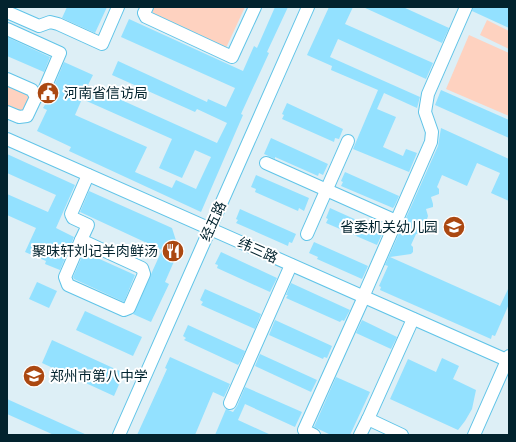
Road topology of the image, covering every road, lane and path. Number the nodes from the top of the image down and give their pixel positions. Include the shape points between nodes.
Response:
1 (118, 7) edge
2 (147, 7) edge
3 (255, 7) edge
4 (308, 7) edge
5 (466, 7) edge
6 (7, 12) edge
7 (7, 29) edge
8 (7, 79) edge
9 (36, 97) junction
10 (7, 112) edge
11 (7, 139) edge
12 (348, 141) dead end
13 (266, 163) dead end
14 (88, 175) junction
15 (326, 190) junction
16 (396, 221) junction
17 (210, 229) junction
18 (307, 234) dead end
19 (81, 240) junction
20 (291, 265) junction
21 (363, 297) junction
22 (413, 319) junction
23 (508, 359) edge
24 (230, 403) dead end
25 (368, 419) junction
26 (119, 435) edge
27 (314, 435) edge
28 (360, 435) edge
29 (402, 435) edge
30 (474, 435) edge

1 - 6 street via 102,44 58,24 50,22 39,26
2 - 3 street via 144,13 146,18 232,57
4 - 17 street, 经五路
5 - 16 street via 428,94 425,112 432,132 432,142
7 - 9 street via 60,54 42,95
8 - 9 street via 32,90
9 - 10 street via 27,116 19,117
11 - 14 street, 纬三路
12 - 15 street
13 - 15 street
14 - 17 street, 纬三路
14 - 19 street via 71,214 73,218 88,225
15 - 16 street
15 - 18 street
16 - 21 street
17 - 20 street, 纬三路
17 - 26 street, 经五路
19 - 19 street via 142,268 144,274 129,308 124,310 68,285 65,277
20 - 21 street, 纬三路
20 - 24 street
21 - 22 street, 纬三路
21 - 27 street via 304,430
22 - 23 street, 纬三路
22 - 25 street
23 - 30 street
25 - 28 street
25 - 29 street

